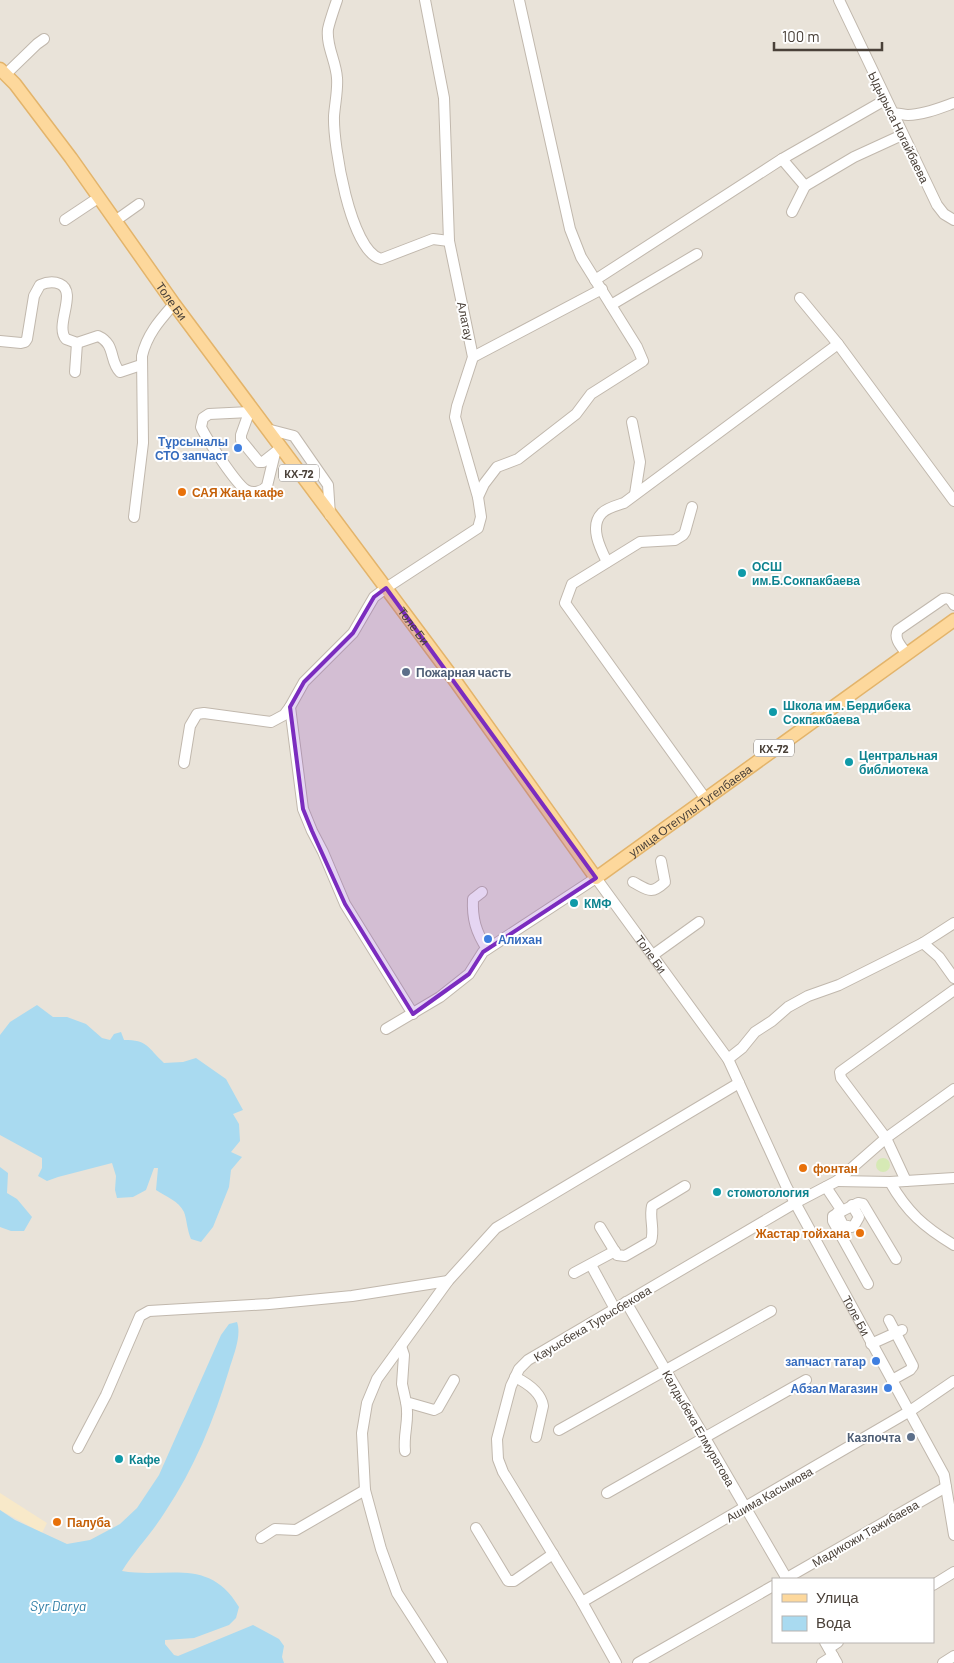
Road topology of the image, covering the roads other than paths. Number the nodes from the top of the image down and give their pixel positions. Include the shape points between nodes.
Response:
1 (337, 0) edge
2 (425, 0) edge
3 (519, 0) edge
4 (839, 0) edge
5 (44, 39) dead end
6 (3, 72) edge
7 (885, 100) junction
8 (954, 103) edge
9 (892, 114) junction
10 (902, 135) junction
11 (782, 159) junction
12 (805, 186) junction
13 (98, 198) junction
14 (138, 204) dead end
15 (792, 212) dead end
16 (65, 220) dead end
17 (954, 220) edge
18 (115, 221) junction
19 (449, 241) junction
20 (697, 254) dead end
21 (595, 280) junction
22 (602, 289) junction
23 (800, 298) dead end
24 (174, 304) junction
25 (611, 305) junction
26 (0, 341) edge
27 (77, 343) junction
28 (838, 344) junction
29 (473, 356) junction
30 (141, 365) junction
31 (75, 372) dead end
32 (251, 409) junction
33 (632, 422) dead end
34 (267, 429) junction
35 (278, 450) junction
36 (635, 494) junction
37 (478, 497) junction
38 (954, 501) edge
39 (692, 507) dead end
40 (330, 515) junction
41 (134, 517) dead end
42 (607, 562) junction
43 (386, 588) junction
44 (954, 605) edge
45 (954, 620) edge
46 (907, 654) junction
47 (290, 707) junction
48 (184, 763) dead end
49 (705, 798) junction
50 (661, 861) dead end
51 (596, 878) junction
52 (633, 882) dead end
53 (482, 892) dead end
54 (699, 922) dead end
55 (954, 923) edge
56 (923, 943) junction
57 (487, 949) junction
58 (653, 954) junction
59 (954, 978) edge
60 (954, 990) edge
61 (413, 1014) junction
62 (386, 1029) dead end
63 (728, 1059) junction
64 (739, 1083) junction
65 (954, 1089) edge
66 (886, 1138) junction
67 (954, 1178) edge
68 (837, 1181) junction
69 (906, 1181) junction
70 (890, 1182) junction
71 (685, 1186) dead end
72 (826, 1187) junction
73 (852, 1205) junction
74 (797, 1206) junction
75 (840, 1212) junction
76 (600, 1227) dead end
77 (954, 1244) edge
78 (615, 1251) junction
79 (896, 1259) dead end
80 (591, 1265) junction
81 (574, 1273) dead end
82 (448, 1281) junction
83 (868, 1284) dead end
84 (626, 1302) junction
85 (615, 1309) junction
86 (771, 1311) dead end
87 (889, 1320) dead end
88 (899, 1331) junction
89 (871, 1344) junction
90 (401, 1346) junction
91 (666, 1370) junction
92 (515, 1377) junction
93 (454, 1380) dead end
94 (806, 1380) dead end
95 (892, 1380) junction
96 (954, 1381) edge
97 (406, 1402) junction
98 (910, 1411) junction
99 (560, 1430) dead end
100 (536, 1437) dead end
101 (704, 1437) junction
102 (78, 1448) dead end
103 (405, 1451) dead end
104 (946, 1487) junction
105 (365, 1490) junction
106 (607, 1493) dead end
107 (747, 1507) junction
108 (476, 1528) dead end
109 (954, 1534) edge
110 (261, 1538) dead end
111 (553, 1554) junction
112 (954, 1572) edge
113 (785, 1578) edge
114 (788, 1578) edge
115 (934, 1584) edge
116 (772, 1587) edge
117 (582, 1602) junction
118 (831, 1652) edge
119 (954, 1656) edge
120 (442, 1663) edge
121 (616, 1663) edge
122 (638, 1663) edge
123 (822, 1663) edge
124 (942, 1663) edge

1 - 19 street via 328,29 338,84 334,117 338,164 356,231 364,246 381,259 433,239
2 - 19 street, Алатау via 444,98
3 - 21 street via 570,229
4 - 7 street, Ыдырыса Ногайбаева
5 - 6 street
6 - 13 main road, Толе Би / КХ-72 via 71,158
7 - 9 street, Ыдырыса Ногайбаева
7 - 11 street
8 - 9 street via 908,116
9 - 10 street, Ыдырыса Ногайбаева
10 - 12 street via 854,156
10 - 17 street, Ыдырыса Ногайбаева via 937,205
11 - 12 street
11 - 21 street
12 - 15 street
13 - 16 street
13 - 18 main road, Толе Би / КХ-72
14 - 18 street
18 - 24 main road, Толе Би / КХ-72
19 - 29 street, Алатау
20 - 25 street
21 - 22 street
22 - 25 street
22 - 29 street
23 - 28 street
24 - 30 street via 149,336
24 - 32 main road, Толе Би / КХ-72
25 - 37 street via 642,361 591,394 576,414 518,459 497,467
26 - 27 street via 25,342 34,296 38,288 55,282 67,293 62,335
27 - 30 street via 98,336 107,342 120,372
27 - 31 street
28 - 36 street
28 - 38 street
29 - 37 street, Алатау via 455,417
30 - 41 street via 142,443
32 - 34 main road, Толе Би / КХ-72
32 - 35 street via 241,440 259,462
32 - 35 street via 209,414 203,418 201,427 238,483 248,491 259,492 267,486
33 - 36 street via 640,462
34 - 35 main road, Толе Би / КХ-72
34 - 40 street via 294,436 328,486
35 - 40 main road, Толе Би / КХ-72
36 - 42 street via 624,503 605,510 597,521 598,546
37 - 43 street, Алатау via 481,516 478,528
39 - 42 street via 686,532 678,539 640,542
40 - 43 main road, Толе Би / КХ-72
42 - 49 street via 572,584 566,603
43 - 47 street via 374,598 353,633 304,682
43 - 51 main road, Толе Би / КХ-72
44 - 46 street via 946,598 942,599 898,630 896,638
45 - 46 main road, улица Отегулы Тугелбаева / КХ-72
46 - 49 main road, улица Отегулы Тугелбаева / КХ-72
47 - 48 street via 284,715 271,722 204,712 197,714 190,726
47 - 61 street via 303,809 345,904
49 - 51 main road, улица Отегулы Тугелбаева / КХ-72
50 - 52 street via 663,884 652,892
51 - 57 street
51 - 58 street, Толе Би
53 - 57 street via 473,899 474,920
54 - 58 street
55 - 56 street
56 - 59 street via 939,957
56 - 63 street via 839,986 808,996 788,1007 755,1032
57 - 61 street via 469,974
58 - 63 street, Толе Би
60 - 66 street via 840,1072 841,1078
61 - 62 street
63 - 64 street, Толе Би
64 - 74 street, Толе Би
64 - 82 street via 496,1228
65 - 66 street
66 - 68 street, Кауысбека Турысбекова
66 - 69 street
67 - 69 street
68 - 70 street
68 - 72 street, Кауысбека Турысбекова
69 - 70 street
70 - 77 street via 911,1213
71 - 78 street via 652,1206 650,1241 625,1256 621,1257
72 - 74 street, Кауысбека Турысбекова
72 - 75 street
73 - 75 street
73 - 75 street via 858,1217 852,1226 843,1225
73 - 79 street via 863,1204
74 - 84 street, Кауысбека Турысбекова
74 - 89 street, Толе Би
75 - 83 street via 833,1216 833,1221
76 - 78 street
78 - 80 street
80 - 81 street
80 - 85 street
82 - 90 street
82 - 102 street via 333,1298 149,1311 140,1316 106,1395
84 - 85 street, Кауысбека Турысбекова
84 - 91 street, Калдыбека Елмуратова
85 - 92 street, Кауысбека Турысбекова via 528,1360
86 - 91 street
87 - 88 street
88 - 89 street
88 - 95 street via 913,1366
89 - 95 street, Толе Би
90 - 97 street
90 - 105 street via 377,1379 367,1403 362,1433
91 - 99 street
91 - 101 street, Калдыбека Елмуратова
92 - 100 street via 526,1382 542,1402
92 - 111 street, Кауысбека Турысбекова via 497,1439 498,1459
93 - 97 street via 434,1410
94 - 101 street
95 - 98 street, Толе Би
96 - 98 street, Ашима Касымова
97 - 103 street
98 - 104 street, Толе Би via 944,1475
98 - 107 street, Ашима Касымова
101 - 106 street
101 - 107 street, Калдыбека Елмуратова
104 - 109 street, Толе Би
104 - 114 street, Мадикожи Тажибаева
105 - 110 street via 296,1530 275,1529
105 - 120 street via 397,1593
107 - 113 street, Калдыбека Елмуратова
107 - 117 street, Ашима Касымова
108 - 111 street via 508,1581 514,1581
111 - 117 street, Кауысбека Турысбекова
112 - 115 street
116 - 122 street
117 - 121 street, Кауысбека Турысбекова
118 - 123 street
119 - 124 street

